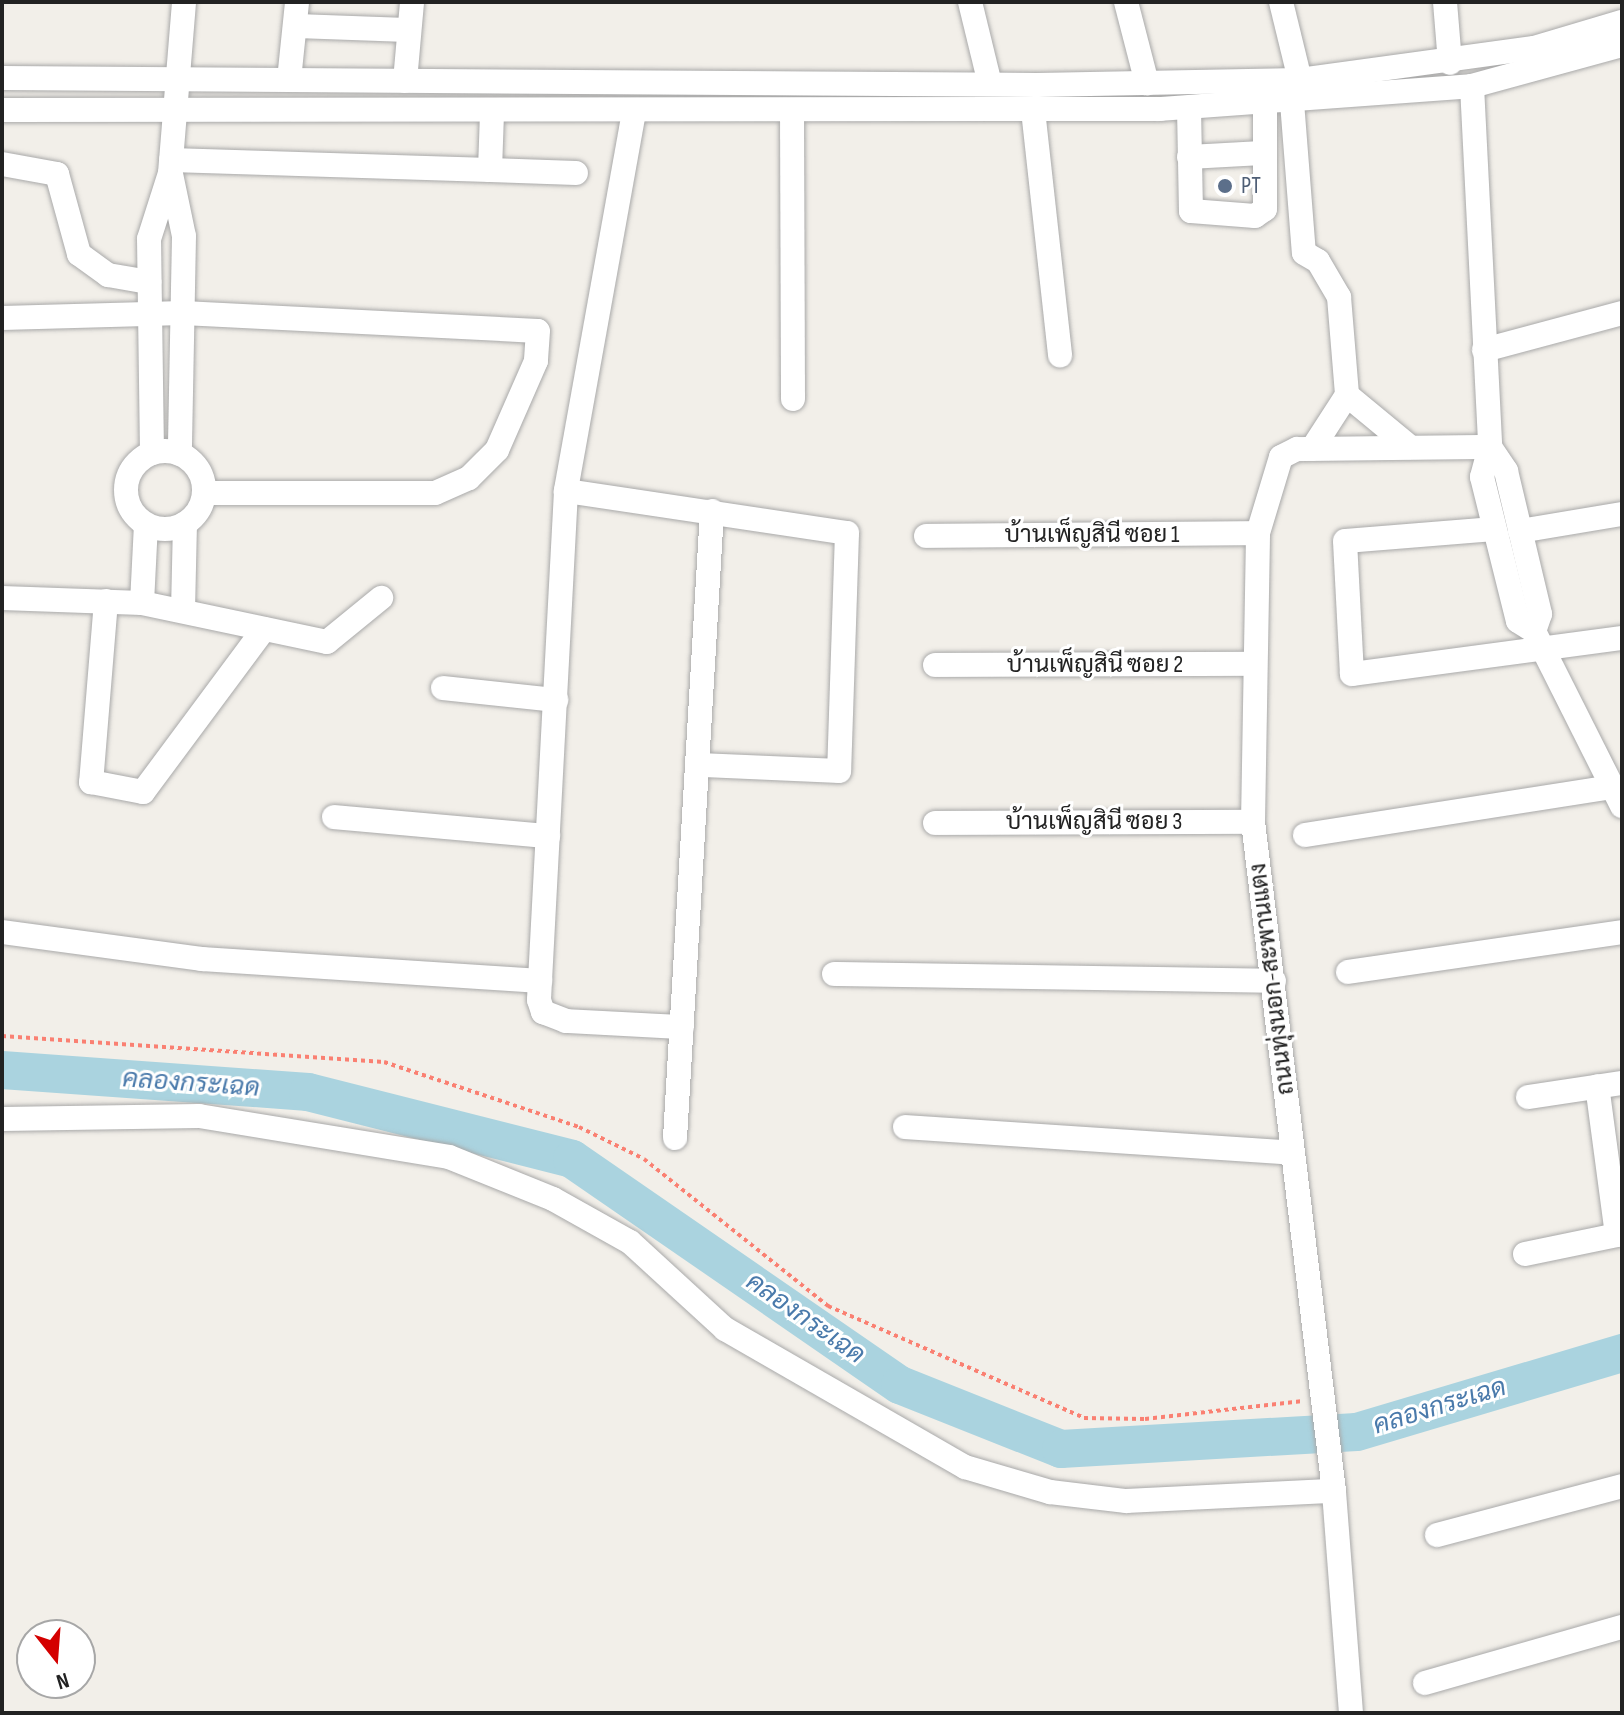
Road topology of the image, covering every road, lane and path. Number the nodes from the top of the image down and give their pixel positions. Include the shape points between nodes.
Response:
1 (184, 2) edge
2 (412, 2) edge
3 (970, 2) edge
4 (1126, 2) edge
5 (1281, 2) edge
6 (1445, 2) edge
7 (296, 14) edge
8 (1622, 22) edge
9 (409, 30) junction
10 (1622, 45) edge
11 (1450, 63) junction
12 (2, 78) edge
13 (173, 79) junction
14 (289, 80) junction
15 (405, 81) junction
16 (1147, 83) junction
17 (990, 84) junction
18 (1472, 86) junction
19 (1296, 91) junction
20 (1265, 104) junction
21 (1189, 108) junction
22 (2, 110) edge
23 (1033, 110) junction
24 (634, 112) junction
25 (792, 112) junction
26 (492, 113) junction
27 (172, 114) junction
28 (1262, 153) junction
29 (1189, 157) junction
30 (2, 164) edge
31 (171, 167) junction
32 (490, 170) junction
33 (576, 173) dead end
34 (149, 282) junction
35 (183, 313) junction
36 (1622, 313) edge
37 (150, 314) junction
38 (2, 318) edge
39 (1484, 350) junction
40 (1060, 356) dead end
41 (1347, 395) junction
42 (793, 399) dead end
43 (1410, 447) junction
44 (1490, 447) junction
45 (1312, 449) junction
46 (152, 453) junction
47 (180, 454) junction
48 (566, 491) junction
49 (205, 493) junction
50 (712, 511) junction
51 (1622, 514) edge
52 (185, 524) junction
53 (146, 525) junction
54 (1494, 529) junction
55 (1520, 531) junction
56 (1258, 533) junction
57 (926, 536) dead end
58 (2, 598) edge
59 (381, 598) dead end
60 (106, 601) junction
61 (142, 603) junction
62 (183, 611) junction
63 (264, 629) junction
64 (1622, 638) edge
65 (1538, 641) junction
66 (1255, 664) junction
67 (935, 665) dead end
68 (443, 688) dead end
69 (556, 700) junction
70 (699, 765) junction
71 (1616, 797) edge
72 (334, 817) dead end
73 (1253, 822) junction
74 (935, 823) dead end
75 (1305, 835) dead end
76 (548, 836) junction
77 (2, 932) edge
78 (1622, 932) edge
79 (1348, 972) dead end
80 (834, 974) dead end
81 (540, 981) junction
82 (1274, 981) junction
83 (682, 1027) junction
84 (2, 1036) edge
85 (1622, 1083) edge
86 (1597, 1086) junction
87 (1528, 1097) dead end
88 (2, 1119) edge
89 (905, 1127) dead end
90 (675, 1138) dead end
91 (1292, 1153) junction
92 (1525, 1254) dead end
93 (1323, 1406) junction
94 (1333, 1482) junction
95 (1622, 1486) edge
96 (1437, 1535) dead end
97 (1622, 1627) edge
98 (1425, 1683) dead end
99 (1351, 1713) edge

1 - 13 street
2 - 9 street
3 - 17 street
4 - 16 street
5 - 19 street
6 - 11 street
7 - 9 street
7 - 14 street
8 - 11 street
9 - 15 street
10 - 18 street
11 - 19 street
12 - 13 street
13 - 14 street
13 - 27 street
14 - 15 street
15 - 17 street
16 - 17 street
16 - 19 street
18 - 19 street
18 - 39 street
19 - 20 street
19 - 41 street via 1304,253 1325,269 1339,297
20 - 21 street
20 - 28 street
21 - 23 street
21 - 29 street
22 - 27 street
23 - 25 street
23 - 40 street
24 - 25 street
24 - 26 street
24 - 48 street
25 - 42 street
26 - 27 street
26 - 32 street
27 - 31 street
28 - 29 street
28 - 29 street via 1265,209 1255,216 1191,211
30 - 34 street via 57,174 79,254 108,275
31 - 32 street
31 - 34 street via 149,239
31 - 35 street via 184,236
32 - 33 street
34 - 37 street
35 - 37 street
35 - 47 street
35 - 49 street via 538,331 536,361 497,450 469,478 435,493
36 - 39 street
37 - 38 street
37 - 46 street
39 - 44 street
41 - 43 street
41 - 45 street
43 - 44 street, ถนนทุ่งนอก-สะพานแตง
43 - 45 street, ถนนทุ่งนอก-สะพานแตง
44 - 54 street via 1482,477
44 - 55 street via 1506,471
45 - 56 street, ถนนทุ่งนอก-สะพานแตง via 1281,457
46 - 47 street
46 - 53 street via 129,476 126,492
47 - 49 street via 194,463
48 - 50 street
48 - 69 street
49 - 52 street
50 - 70 street
50 - 70 street via 847,533 839,771
51 - 55 street
52 - 53 street
52 - 62 street
53 - 61 street
54 - 65 street via 1518,621
54 - 65 street via 1345,541 1352,674
55 - 65 street via 1540,614
56 - 57 street, บ้านเพ็ญสินี ซอย 1
56 - 66 street, ถนนทุ่งนอก-สะพานแตง
58 - 60 street
59 - 63 street via 327,642
60 - 61 street
60 - 63 street via 91,782 143,792
61 - 62 street
62 - 63 street
64 - 65 street
65 - 71 street
66 - 67 street, บ้านเพ็ญสินี ซอย 2
66 - 73 street, ถนนทุ่งนอก-สะพานแตง
68 - 69 street
69 - 76 street
70 - 83 street
71 - 75 street
72 - 76 street
73 - 74 street, บ้านเพ็ญสินี ซอย 3
73 - 82 street, ถนนทุ่งนอก-สะพานแตง
76 - 81 street
77 - 81 street via 202,959
78 - 79 street
80 - 82 street
81 - 83 street via 543,1012 555,1018
82 - 91 street, ถนนทุ่งนอก-สะพานแตง
83 - 90 street
84 - 93 path via 384,1062 565,1121 644,1159 828,1306 1084,1418 1145,1419
85 - 86 street
86 - 87 street
86 - 92 street via 1617,1235
88 - 94 street via 199,1116 449,1157 553,1199 630,1242 725,1329 965,1467 1050,1492 1126,1501
89 - 91 street
91 - 93 street, ถนนทุ่งนอก-สะพานแตง
93 - 94 street, ถนนทุ่งนอก-สะพานแตง
94 - 99 street, ถนนทุ่งนอก-สะพานแตง
95 - 96 street
97 - 98 street

